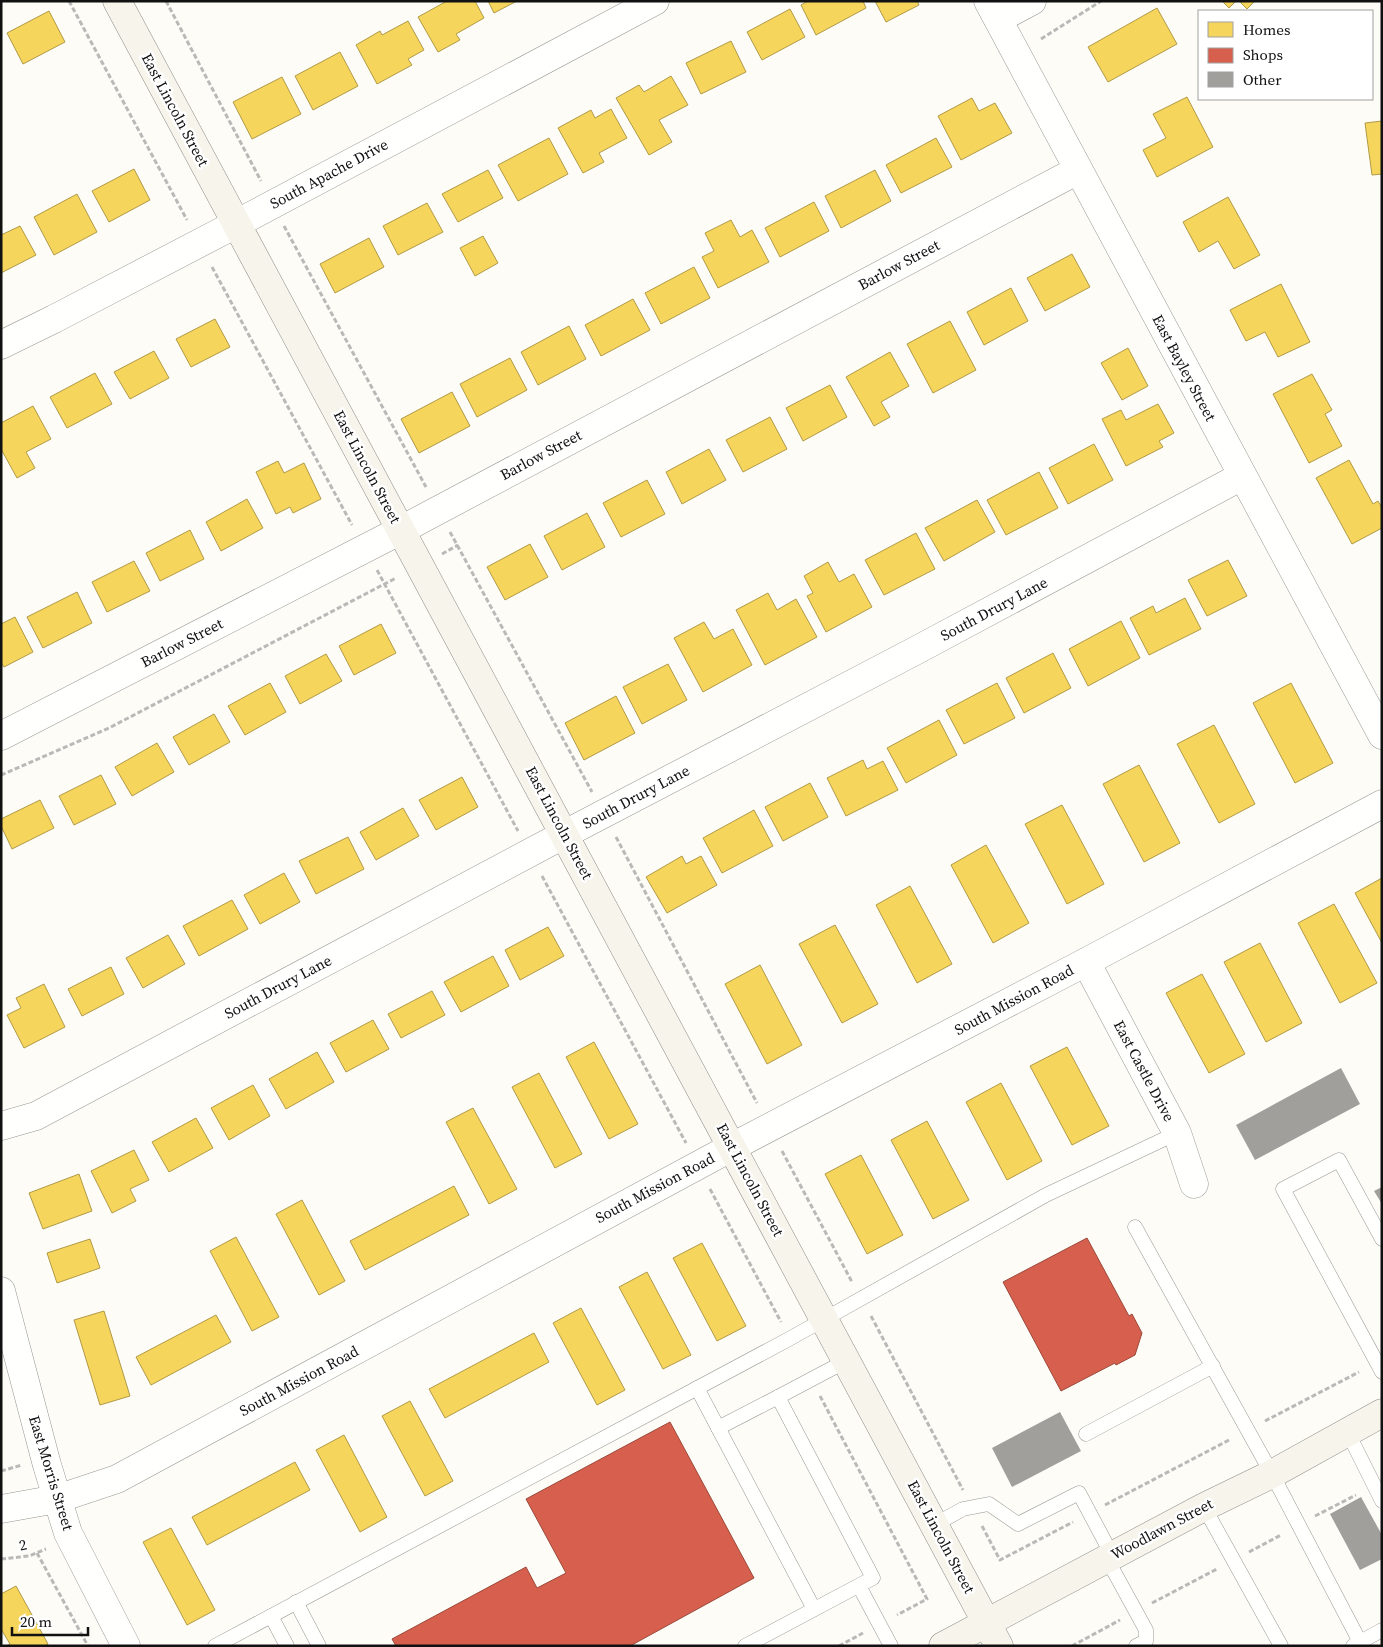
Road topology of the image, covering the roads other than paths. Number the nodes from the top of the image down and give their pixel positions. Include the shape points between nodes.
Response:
1 (117, 1) edge
2 (655, 1) edge
3 (1032, 1) edge
4 (993, 10) edge
5 (1078, 170) junction
6 (236, 224) junction
7 (1, 345) edge
8 (1242, 476) junction
9 (400, 530) junction
10 (1382, 735) edge
11 (1, 736) edge
12 (1382, 804) edge
13 (565, 834) junction
14 (1086, 962) junction
15 (1, 1126) edge
16 (1177, 1133) junction
17 (732, 1147) junction
18 (1194, 1184) dead end
19 (1135, 1227) dead end
20 (1382, 1239) edge
21 (1, 1291) edge
22 (825, 1320) junction
23 (846, 1361) junction
24 (1213, 1366) junction
25 (1379, 1367) edge
26 (697, 1388) junction
27 (778, 1397) junction
28 (1382, 1413) edge
29 (718, 1428) junction
30 (1347, 1432) junction
31 (1086, 1434) dead end
32 (1272, 1474) junction
33 (57, 1499) junction
34 (1382, 1501) edge
35 (1204, 1507) junction
36 (1, 1509) edge
37 (934, 1525) junction
38 (1110, 1557) junction
39 (859, 1586) junction
40 (296, 1602) junction
41 (814, 1609) junction
42 (271, 1616) junction
43 (986, 1622) junction
44 (1382, 1630) edge
45 (1357, 1644) edge
46 (126, 1646) edge
47 (215, 1646) edge
48 (287, 1646) edge
49 (319, 1646) edge
50 (745, 1646) edge
51 (891, 1646) edge
52 (943, 1646) edge
53 (999, 1646) edge
54 (1136, 1646) edge
55 (1281, 1646) edge

1 - 6 street, East Lincoln Street
2 - 6 street, South Apache Drive
3 - 4 street
4 - 5 street, East Bayley Street
5 - 8 street, East Bayley Street
5 - 9 street, Barlow Street
6 - 7 street, South Apache Drive
6 - 9 street, East Lincoln Street
8 - 10 street, East Bayley Street
8 - 13 street, South Drury Lane
9 - 11 street, Barlow Street
9 - 13 street, East Lincoln Street
12 - 14 street, South Mission Road
13 - 15 street, South Drury Lane via 36,1116
13 - 17 street, East Lincoln Street
14 - 16 street, East Castle Drive
14 - 17 street, South Mission Road
16 - 18 street, East Castle Drive
16 - 22 lane via 1046,1195
17 - 22 street, East Lincoln Street
17 - 33 street, South Mission Road via 117,1479
19 - 24 lane
20 - 25 lane via 1339,1160 1283,1190
21 - 33 street, East Morris Street
22 - 23 street, East Lincoln Street
22 - 26 lane
23 - 27 lane
23 - 37 street, East Lincoln Street
24 - 31 lane
24 - 32 lane
26 - 29 lane
26 - 40 lane
27 - 29 lane
27 - 39 lane via 873,1578
28 - 30 street, Woodlawn Street
29 - 41 lane
30 - 32 street, Woodlawn Street
30 - 34 lane
32 - 35 street, Woodlawn Street
32 - 45 lane
33 - 36 street, South Mission Road
33 - 46 street, East Morris Street via 68,1533
35 - 38 street, Woodlawn Street
35 - 55 lane
37 - 38 lane via 964,1509 989,1504 1018,1524 1079,1493
37 - 43 street, East Lincoln Street
38 - 43 street, Woodlawn Street
38 - 54 lane via 1146,1630 1146,1641
39 - 41 lane
39 - 51 lane
40 - 42 lane
40 - 49 lane
41 - 50 lane
42 - 47 lane
42 - 48 lane
43 - 52 street, Woodlawn Street
43 - 53 street, East Lincoln Street
44 - 45 lane

